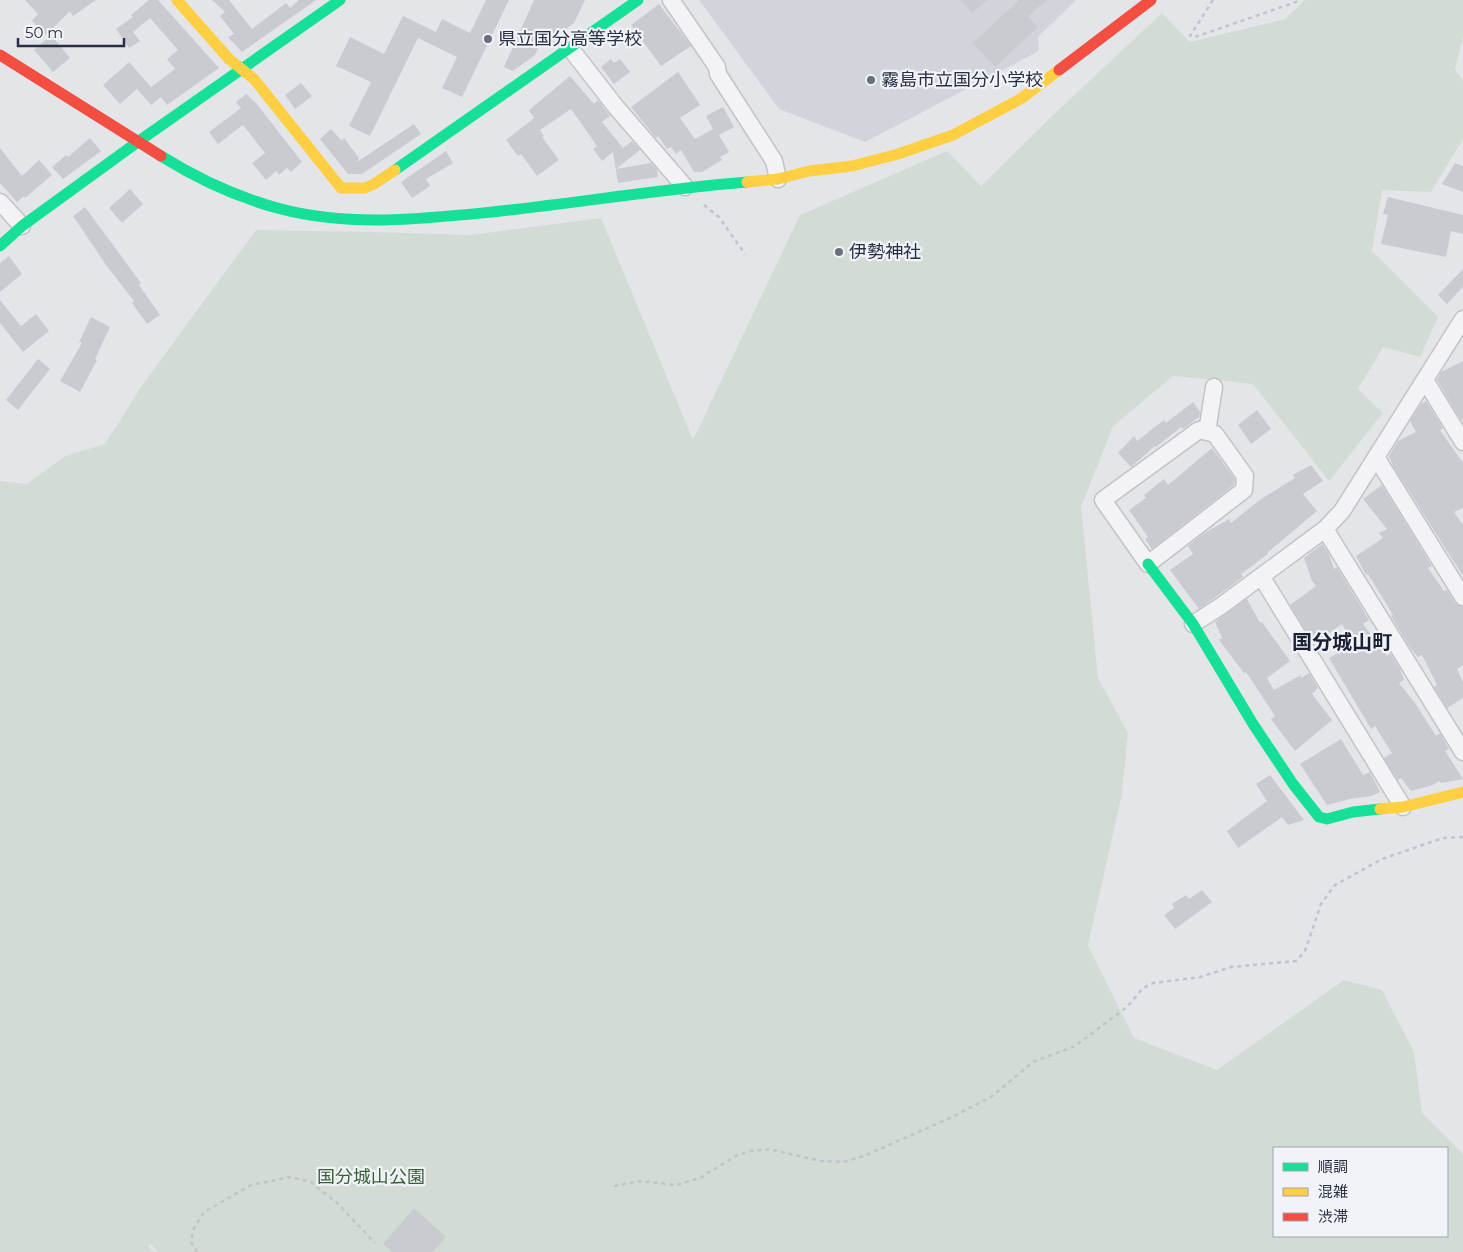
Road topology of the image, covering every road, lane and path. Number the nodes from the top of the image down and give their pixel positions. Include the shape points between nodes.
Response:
1 (177, 0) edge
2 (340, 0) edge
3 (638, 0) edge
4 (671, 0) edge
5 (1151, 0) edge
6 (1213, 0) edge
7 (1299, 1) edge
8 (570, 48) junction
9 (0, 55) edge
10 (242, 69) junction
11 (139, 141) junction
12 (778, 180) junction
13 (685, 187) junction
14 (0, 202) edge
15 (703, 204) dead end
16 (22, 226) junction
17 (0, 246) edge
18 (745, 254) dead end
19 (1463, 319) edge
20 (1424, 380) junction
21 (1214, 387) dead end
22 (1207, 432) junction
23 (1463, 442) edge
24 (1376, 457) junction
25 (1325, 529) junction
26 (1148, 564) junction
27 (1261, 576) junction
28 (1463, 597) edge
29 (1193, 624) junction
30 (1463, 752) edge
31 (1463, 792) edge
32 (1403, 807) junction
33 (1463, 837) edge
34 (614, 1186) dead end
35 (375, 1243) dead end
36 (197, 1252) edge

1 - 10 street via 229,59
2 - 10 street
3 - 8 street
4 - 12 street via 717,67 718,74 774,161
5 - 12 street via 1022,98 953,135 852,166 809,171
6 - 7 path via 1190,36
8 - 10 street via 365,188 341,188 254,79
8 - 13 street
9 - 11 street
10 - 11 street
11 - 13 street via 204,181 282,209 323,216 431,218
11 - 16 street
12 - 13 street
14 - 16 street
15 - 18 path via 719,217
16 - 17 street
19 - 20 street
20 - 23 street
20 - 24 street
21 - 22 street
22 - 26 street via 1215,434 1245,476 1244,490
22 - 26 street via 1199,430 1102,500
24 - 25 street via 1342,511
24 - 28 street
25 - 27 street
25 - 30 street
26 - 29 street
27 - 29 street
27 - 32 street
29 - 32 street via 1253,724 1293,784 1320,817
31 - 32 street
33 - 34 path via 1443,838 1382,859 1335,885 1321,904 1305,951 1296,961 1231,967 1200,977 1153,983 1127,1007 1074,1046 1032,1062 991,1097 864,1156 843,1162 820,1161 769,1149 750,1151 700,1178 676,1185 640,1181
35 - 36 path via 336,1202 311,1182 291,1177 251,1185 204,1212 193,1230 191,1242

